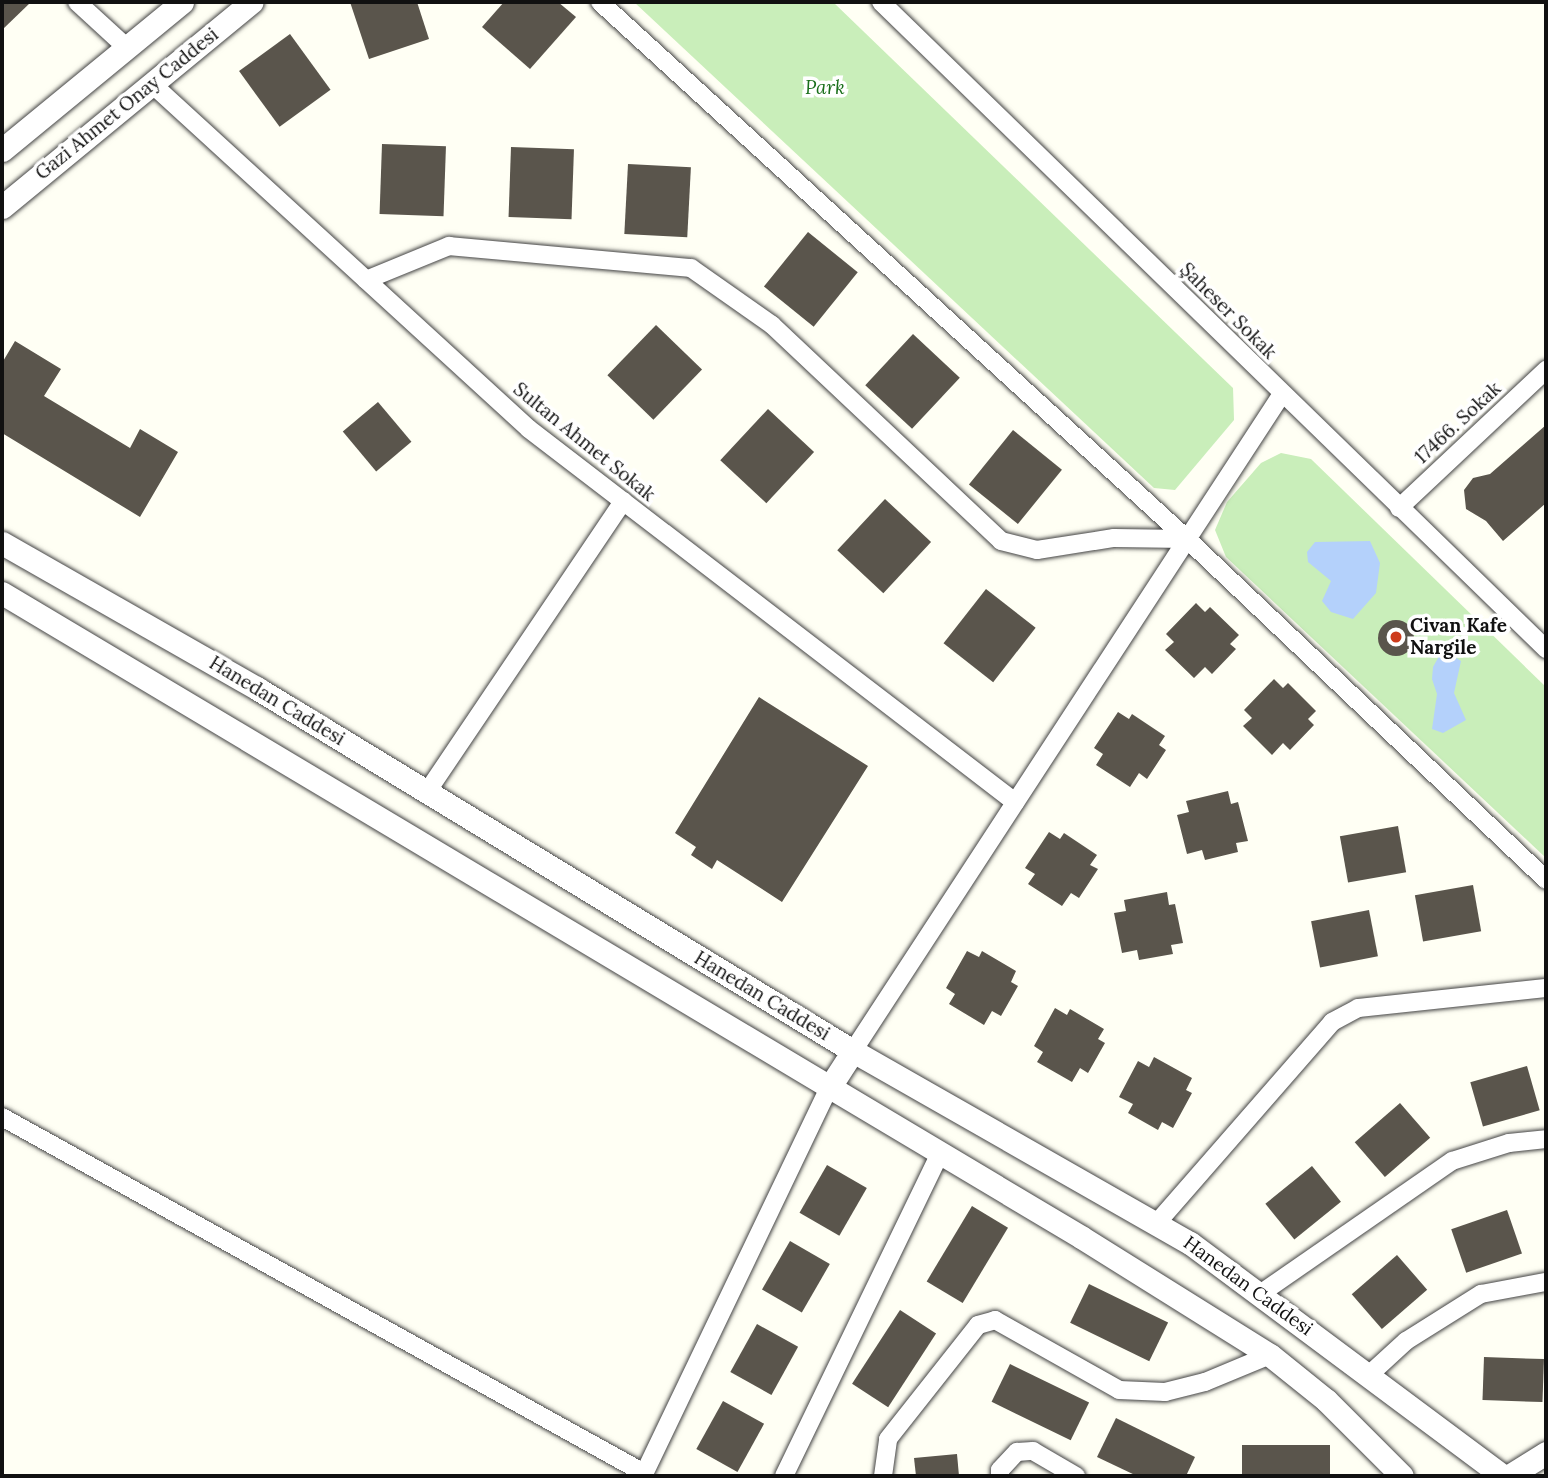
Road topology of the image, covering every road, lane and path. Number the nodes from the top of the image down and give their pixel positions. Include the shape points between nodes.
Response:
1 (77, 2) edge
2 (182, 2) edge
3 (252, 2) edge
4 (600, 2) edge
5 (881, 2) edge
6 (125, 46) junction
7 (151, 83) junction
8 (2, 150) edge
9 (2, 207) edge
10 (366, 280) junction
11 (1546, 370) edge
12 (1282, 394) junction
13 (623, 501) junction
14 (1399, 508) junction
15 (1187, 539) junction
16 (2, 543) edge
17 (2, 593) edge
18 (1546, 649) edge
19 (427, 792) junction
20 (1015, 802) junction
21 (1546, 880) edge
22 (1546, 988) edge
23 (853, 1051) junction
24 (829, 1088) junction
25 (2, 1117) edge
26 (1546, 1139) edge
27 (939, 1155) junction
28 (1156, 1224) junction
29 (1546, 1282) edge
30 (1260, 1294) junction
31 (1270, 1355) junction
32 (1370, 1374) junction
33 (1546, 1452) edge
34 (644, 1474) edge
35 (784, 1476) edge
36 (883, 1476) edge
37 (1000, 1476) edge
38 (1076, 1476) edge
39 (1402, 1476) edge
40 (1469, 1476) edge
41 (1501, 1476) edge
42 (1509, 1476) edge

1 - 6 street
2 - 6 street
3 - 7 street, Gazi Ahmet Onay Caddesi
4 - 15 street
5 - 12 street, Şaheser Sokak
6 - 8 street
7 - 9 street, Gazi Ahmet Onay Caddesi
7 - 10 street, Sultan Ahmet Sokak
10 - 13 street, Sultan Ahmet Sokak via 530,429
10 - 15 street via 449,246 691,268 772,325 1001,541 1037,550 1114,538
11 - 14 street, 17466. Sokak
12 - 14 street, Şaheser Sokak
12 - 15 street
13 - 19 street
13 - 20 street, Sultan Ahmet Sokak
14 - 18 street, Şaheser Sokak
15 - 20 street
15 - 21 street
16 - 19 street, Hanedan Caddesi
17 - 24 street
19 - 23 street, Hanedan Caddesi
20 - 23 street
22 - 28 street via 1358,1008 1332,1022
23 - 24 street
23 - 28 street, Hanedan Caddesi
24 - 27 street
24 - 34 street
25 - 34 street
26 - 30 street via 1509,1143 1452,1161
27 - 31 street
27 - 35 street
28 - 30 street, Hanedan Caddesi
29 - 32 street via 1481,1294 1406,1341
30 - 32 street, Hanedan Caddesi
31 - 36 street via 1205,1382 1165,1392 1119,1390 995,1320 978,1325 888,1439
31 - 39 street via 1326,1400
32 - 41 street, Hanedan Caddesi
33 - 42 street
37 - 38 street via 1017,1451 1033,1451
40 - 41 street

